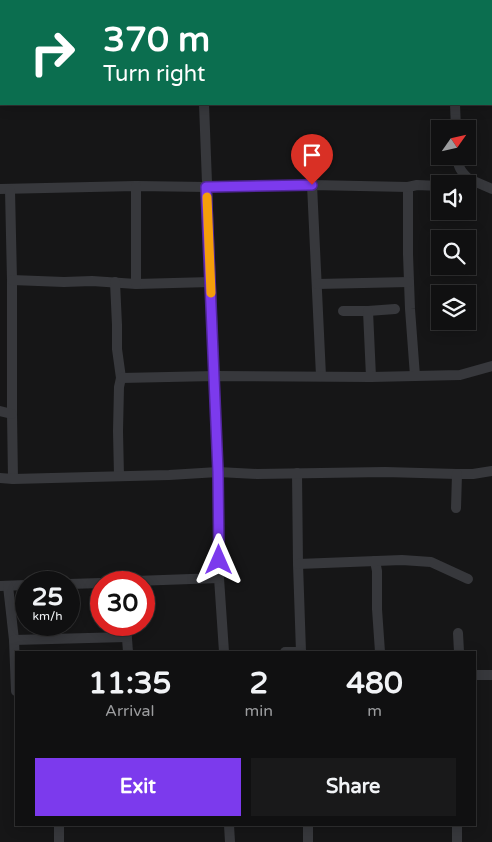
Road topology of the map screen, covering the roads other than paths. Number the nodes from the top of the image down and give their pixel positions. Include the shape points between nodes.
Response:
1 (204, 105) edge
2 (454, 105) edge
3 (455, 120) edge
4 (476, 182) edge
5 (312, 185) junction
6 (136, 186) junction
7 (431, 186) edge
8 (206, 187) junction
9 (408, 187) junction
10 (492, 189) edge
11 (5, 190) edge
12 (12, 280) junction
13 (115, 282) junction
14 (211, 282) junction
15 (409, 282) junction
16 (136, 284) junction
17 (317, 284) junction
18 (394, 309) dead end
19 (343, 311) dead end
20 (368, 311) junction
21 (492, 366) edge
22 (214, 376) junction
23 (321, 376) junction
24 (415, 376) junction
25 (371, 377) junction
26 (121, 378) junction
27 (0, 411) edge
28 (12, 414) junction
29 (492, 471) edge
30 (218, 472) junction
31 (297, 473) junction
32 (457, 474) junction
33 (119, 476) junction
34 (0, 478) edge
35 (13, 479) junction
36 (456, 508) dead end
37 (375, 561) junction
38 (298, 564) junction
39 (219, 578) junction
40 (468, 579) dead end
41 (155, 581) edge
42 (4, 586) edge
43 (458, 633) dead end
44 (126, 637) joint
45 (14, 640) junction
46 (128, 651) edge
47 (224, 651) edge
48 (301, 651) edge
49 (380, 651) edge
50 (459, 651) edge
51 (15, 666) edge
52 (492, 675) edge
53 (476, 676) edge
54 (59, 826) edge
55 (230, 826) edge
56 (308, 826) edge
57 (457, 826) edge
58 (59, 842) edge
59 (230, 842) edge
60 (308, 842) edge
61 (457, 842) edge

1 - 8 street
2 - 3 street
4 - 10 street
5 - 8 street
5 - 9 street
5 - 17 street
6 - 8 street
6 - 11 street
6 - 16 street
7 - 9 street
8 - 14 street
9 - 15 street
11 - 12 street
12 - 13 street
12 - 28 street
13 - 16 street
13 - 26 street
14 - 16 street
14 - 22 street
15 - 17 street
15 - 24 street
17 - 23 street
18 - 20 street
19 - 20 street
20 - 25 street
21 - 24 street via 460,375
22 - 23 street
22 - 26 street
22 - 30 street
23 - 25 street
24 - 25 street
26 - 33 street via 118,387
27 - 28 street
28 - 35 street
29 - 32 street
30 - 31 street
30 - 33 street
30 - 39 street
31 - 32 street
31 - 38 street
32 - 36 street
33 - 35 street
34 - 35 street
37 - 38 street
37 - 40 street via 431,562
37 - 49 street
38 - 48 street
39 - 41 street
39 - 47 street
42 - 45 street
43 - 50 street
44 - 45 street
44 - 46 street
45 - 51 street
52 - 53 street
54 - 58 street
55 - 59 street
56 - 60 street
57 - 61 street

